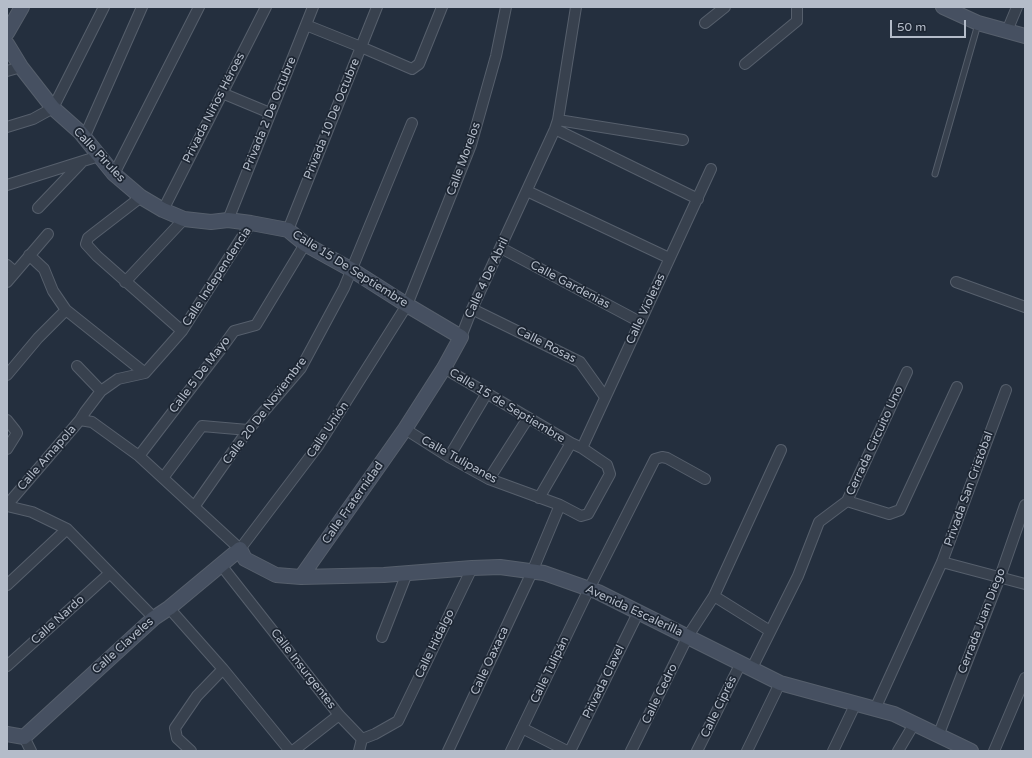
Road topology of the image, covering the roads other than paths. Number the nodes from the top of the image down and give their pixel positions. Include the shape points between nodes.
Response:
1 (22, 7) edge
2 (104, 7) edge
3 (142, 7) edge
4 (199, 7) edge
5 (266, 7) edge
6 (313, 7) edge
7 (377, 7) edge
8 (442, 7) edge
9 (506, 7) edge
10 (576, 7) edge
11 (725, 7) edge
12 (797, 7) edge
13 (1018, 7) edge
14 (949, 8) edge
15 (705, 23) dead end
16 (978, 23) junction
17 (306, 25) junction
18 (1007, 31) junction
19 (7, 33) edge
20 (1025, 36) edge
21 (7, 44) edge
22 (361, 47) junction
23 (745, 64) dead end
24 (21, 67) junction
25 (7, 71) edge
26 (222, 93) junction
27 (53, 108) junction
28 (270, 113) junction
29 (412, 123) dead end
30 (556, 125) junction
31 (7, 127) edge
32 (84, 138) junction
33 (683, 140) dead end
34 (99, 156) junction
35 (82, 161) junction
36 (711, 170) dead end
37 (114, 174) junction
38 (935, 174) dead end
39 (7, 185) edge
40 (527, 191) junction
41 (142, 197) junction
42 (698, 199) junction
43 (38, 208) dead end
44 (163, 210) junction
45 (184, 219) junction
46 (228, 220) junction
47 (251, 223) junction
48 (288, 230) junction
49 (48, 234) dead end
50 (305, 244) junction
51 (501, 248) junction
52 (29, 255) junction
53 (669, 258) junction
54 (7, 265) edge
55 (352, 270) junction
56 (15, 272) junction
57 (7, 282) edge
58 (125, 282) junction
59 (956, 282) dead end
60 (407, 306) junction
61 (1025, 307) edge
62 (472, 309) junction
63 (66, 310) junction
64 (640, 322) junction
65 (182, 331) junction
66 (461, 336) junction
67 (77, 366) dead end
68 (444, 368) junction
69 (907, 372) dead end
70 (145, 373) junction
71 (7, 375) edge
72 (957, 387) dead end
73 (1006, 390) dead end
74 (101, 391) junction
75 (487, 393) junction
76 (605, 397) junction
77 (528, 418) junction
78 (7, 420) edge
79 (80, 420) junction
80 (405, 429) junction
81 (248, 430) junction
82 (571, 443) junction
83 (582, 448) junction
84 (7, 449) edge
85 (781, 450) dead end
86 (139, 456) junction
87 (449, 457) junction
88 (163, 478) junction
89 (489, 479) junction
90 (705, 479) dead end
91 (539, 498) junction
92 (847, 501) junction
93 (1025, 505) edge
94 (7, 506) edge
95 (560, 506) junction
96 (194, 507) junction
97 (67, 529) junction
98 (240, 549) junction
99 (942, 562) junction
100 (222, 565) junction
101 (472, 568) junction
102 (408, 572) junction
103 (532, 572) junction
104 (110, 573) junction
105 (301, 577) junction
106 (1000, 577) junction
107 (1025, 584) edge
108 (7, 585) edge
109 (589, 589) junction
110 (714, 596) junction
111 (169, 608) junction
112 (638, 612) junction
113 (154, 618) junction
114 (770, 631) junction
115 (688, 636) junction
116 (382, 637) dead end
117 (746, 665) junction
118 (7, 666) edge
119 (223, 669) junction
120 (1025, 678) edge
121 (780, 682) junction
122 (856, 703) junction
123 (875, 709) junction
124 (339, 715) junction
125 (914, 724) junction
126 (522, 728) junction
127 (7, 734) edge
128 (938, 736) junction
129 (24, 737) junction
130 (362, 739) junction
131 (964, 750) edge
132 (31, 751) edge
133 (191, 751) edge
134 (292, 751) edge
135 (359, 751) edge
136 (448, 751) edge
137 (511, 751) edge
138 (569, 751) edge
139 (632, 751) edge
140 (697, 751) edge
141 (747, 751) edge
142 (833, 751) edge
143 (898, 751) edge
144 (994, 751) edge

1 - 19 main road
2 - 27 street
3 - 32 street
4 - 37 street
5 - 26 street, Privada Niños Héroes
6 - 17 street, Privada 2 De Octubre
7 - 22 street, Privada 10 De Octubre
8 - 22 street via 419,64 412,69
9 - 60 street, Calle Morelos via 496,56 471,145
10 - 30 street, Calle 4 De Abril
11 - 15 street
12 - 23 street via 797,21
13 - 18 street
14 - 16 main road
16 - 18 main road
16 - 38 lane
17 - 22 street
17 - 28 street, Privada 2 De Octubre
18 - 20 main road
21 - 24 main road, Calle Pirules
22 - 48 street, Privada 10 De Octubre
24 - 25 street
24 - 27 main road, Calle Pirules
26 - 28 street
26 - 44 street, Privada Niños Héroes
27 - 31 street via 33,119
27 - 32 main road, Calle Pirules
28 - 46 street, Privada 2 De Octubre
29 - 55 street, Calle 20 De Noviembre
30 - 33 street
30 - 40 street, Calle 4 De Abril
30 - 42 street
32 - 34 main road, Calle Pirules
34 - 35 street
34 - 37 main road, Calle Pirules
35 - 39 street
35 - 43 street
36 - 42 street, Calle Violetas
37 - 41 main road, Calle Pirules
40 - 51 street, Calle 4 De Abril
40 - 53 street
41 - 44 main road, Calle 15 De Septiembre
41 - 58 street via 86,241 97,256
42 - 53 street, Calle Violetas
44 - 45 main road, Calle 15 De Septiembre
45 - 46 main road, Calle 15 De Septiembre via 211,222
45 - 58 street
46 - 47 main road, Calle 15 De Septiembre
47 - 48 main road, Calle 15 De Septiembre
47 - 65 street, Calle Independencia
48 - 50 main road, Calle 15 De Septiembre
49 - 52 street
50 - 55 main road, Calle 15 De Septiembre
50 - 86 street, Calle 5 De Mayo via 256,325 234,331
51 - 62 street, Calle 4 De Abril
51 - 64 street, Calle Gardenias
52 - 56 street
52 - 63 street via 44,269 53,291
53 - 64 street, Calle Violetas
54 - 56 street
55 - 60 main road, Calle 15 De Septiembre
55 - 81 street, Calle 20 De Noviembre via 301,368
56 - 57 street
58 - 65 street
59 - 61 street
60 - 66 main road, Calle 15 De Septiembre
60 - 98 street, Calle Unión via 318,446
62 - 66 street, Calle 4 De Abril
62 - 76 street, Calle Rosas via 580,362
63 - 70 street
63 - 71 street
64 - 76 street, Calle Violetas
65 - 70 street, Calle Independencia
66 - 68 main road, Calle 4 De Abril
67 - 74 street
68 - 75 street, Calle 15 de Septiembre
68 - 80 main road, Calle 4 De Abril
69 - 92 street, Cerrada Circuito Uno
70 - 74 street via 118,379
72 - 92 street via 900,510 889,514
73 - 99 street, Privada San Cristóbal
74 - 79 street
75 - 77 street, Calle 15 de Septiembre
75 - 87 street
76 - 83 street, Calle Violetas
77 - 82 street, Calle 15 de Septiembre
77 - 89 street
78 - 84 street via 17,433
79 - 86 street, Calle Amapola via 92,422
79 - 94 street, Calle Amapola
80 - 87 street, Calle Tulipanes
80 - 105 main road, Calle Fraternidad
81 - 88 street via 202,426
81 - 96 street, Calle 20 De Noviembre
82 - 83 street
82 - 91 street
83 - 95 street, Calle Tulipanes via 608,465 610,474 588,514 581,516
85 - 110 street, Calle Cedro
86 - 88 street
87 - 89 street, Calle Tulipanes
88 - 96 street
89 - 91 street, Calle Tulipanes
90 - 109 street, Calle Tulipán via 667,458 655,459
91 - 95 street, Calle Tulipanes
92 - 114 street, Cerrada Circuito Uno via 819,522 798,576
93 - 106 street, Cerrada Juan Diego
94 - 97 street via 32,512
95 - 103 street, Calle Oaxaca
96 - 98 street
97 - 104 street
97 - 108 street
98 - 100 main road, Calle Claveles
98 - 105 main road, Avenida Escalerilla via 245,559 276,575
99 - 106 street
99 - 123 street, Privada San Cristóbal
100 - 111 main road, Calle Claveles
100 - 124 street, Calle Insurgentes
101 - 102 main road, Avenida Escalerilla
101 - 103 main road, Avenida Escalerilla via 500,567
101 - 130 street, Calle Hidalgo via 398,721
102 - 105 main road, Avenida Escalerilla
102 - 116 street
103 - 109 main road, Avenida Escalerilla
103 - 136 street, Calle Oaxaca
104 - 113 street
104 - 118 street, Calle Nardo
106 - 107 street
106 - 128 street, Cerrada Juan Diego
109 - 112 main road, Avenida Escalerilla
109 - 126 street, Calle Tulipán
110 - 114 street
110 - 115 street, Calle Cedro
111 - 113 main road, Calle Claveles
111 - 119 street
112 - 115 main road, Avenida Escalerilla
112 - 138 street, Privada Clavel
113 - 129 main road, Calle Claveles
114 - 117 street, Cerrada Circuito Uno
115 - 117 main road, Avenida Escalerilla
115 - 139 street, Calle Cedro
117 - 121 main road, Avenida Escalerilla
117 - 140 street, Calle Ciprés
119 - 133 street via 197,696 175,728 177,738
119 - 134 street
120 - 144 street
121 - 122 main road, Avenida Escalerilla
121 - 141 street
122 - 123 main road, Avenida Escalerilla
122 - 142 street
123 - 125 main road, Avenida Escalerilla via 894,714
124 - 130 street, Calle Insurgentes
124 - 134 street
125 - 128 main road, Avenida Escalerilla
125 - 143 street
126 - 137 street, Calle Tulipán
126 - 138 street
127 - 129 main road
128 - 131 main road, Avenida Escalerilla
129 - 132 street
130 - 135 street

